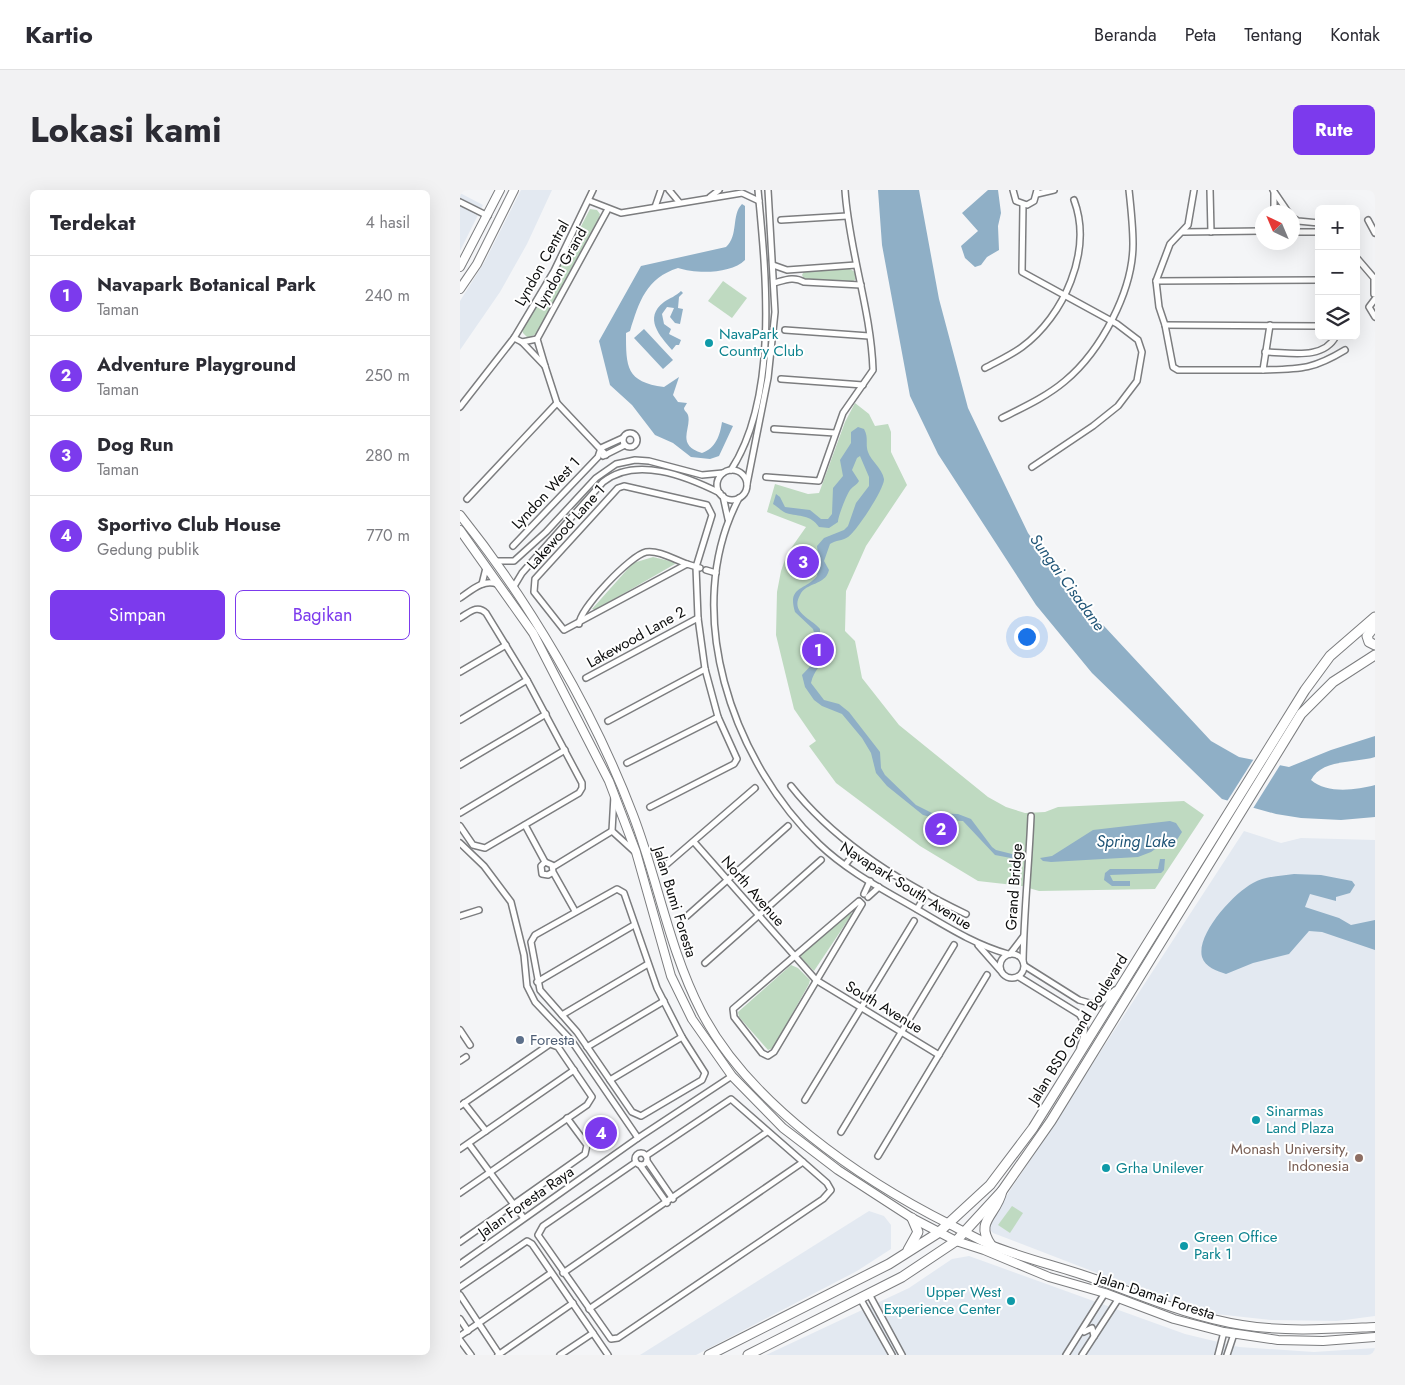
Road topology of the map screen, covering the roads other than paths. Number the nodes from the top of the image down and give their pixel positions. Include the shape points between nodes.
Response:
1 (500, 190) edge
2 (514, 190) edge
3 (593, 190) edge
4 (661, 190) edge
5 (669, 190) edge
6 (719, 190) edge
7 (758, 190) edge
8 (768, 190) edge
9 (845, 190) edge
10 (1013, 190) edge
11 (1054, 190) edge
12 (1129, 190) edge
13 (1194, 190) edge
14 (1210, 190) edge
15 (1273, 191) edge
16 (741, 192) edge
17 (1037, 192) edge
18 (709, 198) junction
19 (1074, 200) dead end
20 (590, 201) junction
21 (759, 201) junction
22 (460, 202) edge
23 (679, 202) junction
24 (1023, 205) junction
25 (1274, 205) edge
26 (1283, 205) edge
27 (655, 207) junction
28 (608, 209) junction
29 (488, 216) junction
30 (847, 216) junction
31 (781, 220) dead end
32 (1368, 220) dead end
33 (1300, 221) edge
34 (1315, 223) edge
35 (1255, 231) edge
36 (1182, 232) junction
37 (1211, 232) junction
38 (1300, 232) edge
39 (1315, 232) edge
40 (1375, 233) edge
41 (1360, 262) edge
42 (773, 265) junction
43 (856, 265) junction
44 (460, 267) edge
45 (798, 269) junction
46 (799, 279) junction
47 (1315, 280) edge
48 (1156, 281) junction
49 (774, 283) junction
50 (861, 285) junction
51 (460, 289) edge
52 (1064, 295) junction
53 (1374, 297) edge
54 (1375, 317) edge
55 (1111, 321) junction
56 (1270, 325) junction
57 (1165, 326) junction
58 (1315, 326) edge
59 (786, 330) dead end
60 (869, 336) junction
61 (765, 337) junction
62 (514, 338) junction
63 (773, 338) junction
64 (537, 339) junction
65 (1333, 340) edge
66 (522, 342) junction
67 (1345, 350) dead end
68 (1265, 352) junction
69 (545, 366) junction
70 (985, 368) dead end
71 (1263, 370) junction
72 (781, 379) dead end
73 (863, 385) junction
74 (557, 403) junction
75 (460, 407) edge
76 (1002, 418) dead end
77 (774, 429) dead end
78 (835, 433) junction
79 (623, 438) junction
80 (625, 445) junction
81 (601, 448) junction
82 (632, 448) junction
83 (606, 455) junction
84 (598, 456) junction
85 (633, 460) junction
86 (1032, 467) dead end
87 (731, 470) junction
88 (724, 473) junction
89 (766, 477) dead end
90 (748, 484) junction
91 (721, 495) junction
92 (467, 498) dead end
93 (739, 498) junction
94 (460, 515) edge
95 (728, 519) junction
96 (551, 528) junction
97 (460, 530) edge
98 (559, 535) junction
99 (540, 539) junction
100 (513, 546) dead end
101 (547, 547) junction
102 (496, 561) junction
103 (485, 564) junction
104 (687, 564) junction
105 (701, 568) junction
106 (716, 573) junction
107 (482, 584) junction
108 (500, 585) junction
109 (513, 588) junction
110 (460, 598) edge
111 (1375, 617) edge
112 (460, 618) edge
113 (698, 618) junction
114 (579, 624) junction
115 (1375, 626) edge
116 (506, 645) junction
117 (1375, 646) edge
118 (1375, 655) edge
119 (705, 669) junction
120 (460, 672) edge
121 (586, 678) dead end
122 (528, 680) junction
123 (574, 689) junction
124 (566, 694) junction
125 (546, 714) junction
126 (718, 717) junction
127 (460, 720) edge
128 (608, 722) dead end
129 (1284, 733) junction
130 (565, 750) junction
131 (628, 763) dead end
132 (460, 765) edge
133 (790, 786) dead end
134 (755, 788) dead end
135 (614, 794) junction
136 (650, 807) dead end
137 (460, 813) edge
138 (1031, 816) dead end
139 (525, 825) junction
140 (460, 826) edge
141 (788, 826) dead end
142 (612, 831) junction
143 (694, 842) junction
144 (460, 843) edge
145 (857, 850) junction
146 (636, 852) junction
147 (821, 860) dead end
148 (545, 862) junction
149 (667, 864) dead end
150 (845, 866) junction
151 (553, 870) junction
152 (727, 880) junction
153 (870, 881) junction
154 (880, 887) junction
155 (927, 893) junction
156 (917, 909) junction
157 (479, 910) dead end
158 (1175, 910) junction
159 (575, 912) junction
160 (966, 914) dead end
161 (460, 916) edge
162 (686, 916) dead end
163 (758, 916) junction
164 (914, 921) dead end
165 (634, 925) junction
166 (1023, 936) junction
167 (977, 944) junction
168 (954, 945) dead end
169 (1009, 954) junction
170 (793, 956) junction
171 (705, 963) dead end
172 (1024, 963) junction
173 (648, 964) junction
174 (682, 972) junction
175 (1001, 972) junction
176 (1129, 972) junction
177 (987, 975) dead end
178 (671, 976) junction
179 (1019, 977) junction
180 (816, 980) junction
181 (537, 982) junction
182 (1049, 982) junction
183 (1043, 992) junction
184 (1065, 993) junction
185 (664, 1001) junction
186 (1060, 1002) junction
187 (862, 1008) junction
188 (562, 1015) junction
189 (460, 1030) edge
190 (901, 1032) junction
191 (682, 1037) junction
192 (470, 1045) dead end
193 (587, 1047) junction
194 (939, 1055) junction
195 (1076, 1056) junction
196 (466, 1057) dead end
197 (460, 1061) edge
198 (574, 1070) junction
199 (732, 1076) junction
200 (610, 1080) junction
201 (805, 1100) dead end
202 (462, 1105) edge
203 (567, 1118) junction
204 (486, 1132) junction
205 (767, 1132) junction
206 (841, 1132) dead end
207 (638, 1138) junction
208 (468, 1144) junction
209 (629, 1144) junction
210 (460, 1149) edge
211 (638, 1154) junction
212 (878, 1156) dead end
213 (646, 1158) junction
214 (802, 1162) junction
215 (638, 1164) junction
216 (490, 1172) junction
217 (1002, 1191) junction
218 (460, 1193) edge
219 (673, 1199) junction
220 (667, 1203) junction
221 (515, 1205) junction
222 (523, 1217) junction
223 (912, 1218) junction
224 (948, 1224) junction
225 (966, 1232) junction
226 (938, 1233) junction
227 (956, 1241) junction
228 (460, 1242) edge
229 (991, 1245) junction
230 (905, 1255) junction
231 (460, 1264) edge
232 (552, 1273) junction
233 (563, 1273) junction
234 (460, 1287) edge
235 (869, 1294) junction
236 (1105, 1294) junction
237 (460, 1295) edge
238 (860, 1298) junction
239 (1119, 1298) junction
240 (573, 1303) junction
241 (589, 1309) junction
242 (883, 1318) junction
243 (460, 1319) edge
244 (875, 1323) junction
245 (478, 1324) junction
246 (1375, 1327) edge
247 (468, 1331) junction
248 (593, 1332) junction
249 (1224, 1332) junction
250 (1234, 1334) junction
251 (1094, 1336) junction
252 (1375, 1337) edge
253 (460, 1338) edge
254 (1076, 1340) junction
255 (498, 1354) edge
256 (471, 1355) edge
257 (560, 1355) edge
258 (608, 1355) edge
259 (709, 1355) edge
260 (748, 1355) edge
261 (892, 1355) edge
262 (902, 1355) edge
263 (1066, 1355) edge
264 (1082, 1355) edge
265 (1218, 1355) edge
266 (1227, 1355) edge

1 - 29 main road
2 - 51 main road
3 - 20 street, Lyndon Central
4 - 27 street
5 - 23 street
6 - 18 street
7 - 21 street
8 - 42 street
9 - 30 street
10 - 24 street via 1016,201
11 - 17 street
12 - 55 street via 1133,245 1131,266 1124,295
13 - 36 street via 1188,226
14 - 37 street
15 - 25 street
15 - 26 street
16 - 18 street
16 - 21 street
17 - 24 street via 1031,204
18 - 23 street
19 - 52 street via 1079,241 1076,262
20 - 28 street
20 - 62 street, Lyndon Central
21 - 61 street via 766,288
22 - 29 street
23 - 27 street
24 - 52 street via 1022,272
27 - 28 street via 621,213
28 - 64 street, Lyndon Grand
29 - 44 main road
30 - 31 street
30 - 43 street
32 - 40 street
33 - 34 street
35 - 37 street
36 - 37 street
36 - 48 street via 1170,244
38 - 39 street
41 - 53 street via 1374,278
42 - 45 street via 787,270
42 - 49 street
43 - 45 street
43 - 50 street
45 - 46 street
46 - 49 street
46 - 50 street via 804,282
47 - 48 street
48 - 57 street
49 - 63 street
50 - 60 street
52 - 55 street
52 - 70 street via 1049,321 1034,337
53 - 54 street via 1369,307
55 - 76 street via 1084,362 1066,380
55 - 86 street via 1142,345 1141,369 1136,381 1118,406
56 - 57 street
56 - 58 street
56 - 68 street
57 - 71 street via 1174,369
59 - 60 street
60 - 73 street via 873,370
61 - 63 street
61 - 87 street via 753,418 743,450
62 - 66 street
62 - 75 street, Lyndon Central
63 - 90 street
64 - 66 street
64 - 69 street
65 - 68 street via 1317,352
66 - 69 street
67 - 71 street via 1316,366
68 - 71 street
69 - 74 street
72 - 73 street
73 - 78 street via 843,413
74 - 81 street
74 - 92 street
77 - 78 street
78 - 89 street via 820,478 814,482
79 - 80 street
79 - 81 street
79 - 82 street via 629,433 636,436 638,443
80 - 82 street
80 - 83 street
81 - 83 street
81 - 84 street
82 - 85 street
83 - 84 street
84 - 100 street, Lyndon West 1
85 - 88 street via 702,474
85 - 96 street via 616,464 596,478
87 - 88 street
87 - 90 street via 741,472
88 - 91 street via 718,481
90 - 93 street
91 - 93 street via 731,500
91 - 95 street, Navapark South Avenue
91 - 98 street via 671,475 630,468 603,482
93 - 95 street, Navapark South Avenue
94 - 102 main road, Jalan Bumi Foresta
95 - 106 street, Navapark South Avenue
96 - 98 street
96 - 99 street
97 - 103 main road, Jalan Bumi Foresta
98 - 101 street
99 - 101 street
99 - 102 street via 514,561
101 - 109 street via 522,573
102 - 109 main road, Jalan Bumi Foresta
103 - 107 street
103 - 108 main road, Jalan Bumi Foresta
104 - 105 street
104 - 114 street
104 - 114 street via 655,552 638,555 586,609
105 - 106 street
105 - 113 street
105 - 114 street, Lakewood Lane 1 via 712,516 707,505 632,486 618,488 533,584 534,592 561,629
106 - 150 street, Navapark South Avenue via 713,608 716,644 722,675 739,724 760,767 801,827
107 - 108 street
107 - 110 street
108 - 124 main road, Jalan Bumi Foresta via 533,633
109 - 123 main road, Jalan Bumi Foresta
111 - 129 main road, Jalan BSD Grand Boulevard via 1324,663
112 - 116 street via 481,609
113 - 119 street
113 - 121 street, Lakewood Lane 2
115 - 117 main road via 1366,636
116 - 120 street
116 - 122 street
118 - 129 main road, Jalan BSD Grand Boulevard via 1344,673 1322,691
119 - 126 street
119 - 128 street
122 - 125 street
122 - 127 street
123 - 124 main road
123 - 174 main road, Jalan Bumi Foresta via 634,817
124 - 135 main road, Jalan Bumi Foresta
125 - 130 street
125 - 132 street
126 - 131 street
126 - 136 street via 736,755 734,764
129 - 158 main road, Jalan BSD Grand Boulevard
130 - 137 street
130 - 139 street via 582,788 579,793
133 - 145 street via 817,817
134 - 143 street
135 - 142 street
135 - 146 main road, Jalan Bumi Foresta
138 - 166 street, Grand Bridge
139 - 140 street via 485,848 473,845
139 - 148 street
141 - 152 street
142 - 146 street
142 - 151 street
143 - 149 street
143 - 152 street, North Avenue
144 - 207 street via 484,866 511,902 524,955 527,986 535,1002 571,1040
145 - 150 street
145 - 155 street
146 - 178 main road, Jalan Bumi Foresta
147 - 163 street
148 - 151 street via 550,863
148 - 151 street via 540,869 542,874 548,875
150 - 153 street, Navapark South Avenue
151 - 159 street
152 - 162 street
152 - 163 street, North Avenue
153 - 154 street, Navapark South Avenue
153 - 154 street via 866,895
154 - 156 street, Navapark South Avenue
155 - 156 street
155 - 160 street
156 - 167 street, Navapark South Avenue
157 - 161 street
158 - 176 main road, Jalan BSD Grand Boulevard
158 - 217 main road, Jalan BSD Grand Boulevard via 1046,1128
159 - 165 street via 617,889 624,894
159 - 181 street via 532,939
163 - 170 street, North Avenue
163 - 171 street
164 - 187 street
165 - 173 street
165 - 181 street
166 - 169 street
166 - 172 street, Grand Bridge
167 - 169 street, Navapark South Avenue
167 - 175 street, Navapark South Avenue
168 - 190 street
169 - 172 street via 1019,955
169 - 175 street via 1000,962
170 - 180 street, North Avenue
170 - 180 street via 861,903
170 - 180 street via 733,1009 734,1017 762,1053 768,1056 774,1052
172 - 179 street
172 - 182 street
173 - 185 street
173 - 188 street
174 - 178 main road
174 - 224 main road, Jalan Bumi Foresta via 715,1036 757,1089 791,1120 884,1188
175 - 179 street via 1010,978
176 - 184 street via 1100,1003 1086,1003
176 - 195 main road, Jalan BSD Grand Boulevard
177 - 194 street
178 - 199 main road, Jalan Bumi Foresta via 692,1019
179 - 183 street
180 - 187 street, South Avenue
181 - 188 street via 547,1000
182 - 183 street
182 - 184 street
183 - 186 street
184 - 186 street
185 - 191 street
185 - 193 street
186 - 195 street via 1079,1014 1084,1023 1084,1035
187 - 190 street, South Avenue
187 - 201 street
188 - 193 street
189 - 192 street
190 - 194 street, South Avenue
190 - 206 street
191 - 200 street
191 - 200 street via 704,1070 702,1080 641,1116 632,1112
193 - 200 street
194 - 212 street
195 - 224 main road, Jalan BSD Grand Boulevard via 1017,1153 990,1185
196 - 197 street
198 - 202 street via 558,1047 550,1044
198 - 203 street via 592,1097 587,1105
198 - 204 street
199 - 207 street, Jalan Foresta Raya
199 - 223 main road, Jalan Bumi Foresta via 783,1128 811,1151
202 - 204 street
203 - 216 street
203 - 221 street via 587,1145 586,1154
204 - 208 street
205 - 213 street via 731,1099
205 - 214 street
205 - 219 street
207 - 209 street, Jalan Foresta Raya
208 - 210 street
208 - 216 street
209 - 211 street
209 - 222 street, Jalan Foresta Raya
211 - 213 street via 643,1153
211 - 215 street via 635,1158
213 - 215 street
213 - 219 street
214 - 241 street
214 - 241 street via 830,1187 823,1199 618,1338 611,1339
215 - 220 street
215 - 233 street via 539,1231 540,1239
216 - 218 street
216 - 221 street
217 - 225 main road, Jalan BSD Grand Boulevard
217 - 229 main road via 998,1206 984,1225 984,1233
219 - 220 street
220 - 233 street
221 - 222 street
221 - 228 street
222 - 231 street, Jalan Foresta Raya
223 - 226 main road, Jalan Bumi Foresta
223 - 230 main road via 918,1232
224 - 225 main road, Jalan Damai Foresta
224 - 226 main road, Jalan BSD Grand Boulevard
225 - 227 main road, Jalan BSD Grand Boulevard
225 - 229 main road, Jalan Damai Foresta
226 - 227 main road, Jalan Damai Foresta
226 - 230 main road, Jalan BSD Grand Boulevard
227 - 235 main road, Jalan BSD Grand Boulevard
227 - 236 main road, Jalan Damai Foresta via 1049,1277
229 - 246 main road, Jalan Damai Foresta via 1214,1320 1280,1329
230 - 259 main road, Jalan BSD Grand Boulevard
232 - 234 street via 527,1241
232 - 240 street
232 - 245 street
233 - 241 street
235 - 238 main road, Jalan BSD Grand Boulevard
235 - 242 street
236 - 239 main road, Jalan Damai Foresta
236 - 254 street
237 - 245 street
238 - 244 street
238 - 260 main road, Jalan BSD Grand Boulevard
239 - 249 main road, Jalan Damai Foresta via 1174,1319
239 - 251 street
240 - 248 street
240 - 255 street
242 - 244 street via 877,1317
242 - 262 street
243 - 247 street
244 - 261 street
245 - 247 street
245 - 255 street
247 - 253 street
248 - 257 street
248 - 258 street
249 - 250 main road, Jalan Damai Foresta
249 - 265 street
250 - 252 main road, Jalan Damai Foresta via 1302,1341
250 - 266 street
251 - 254 street via 1094,1330 1088,1328
251 - 264 street
253 - 256 street
254 - 263 street

